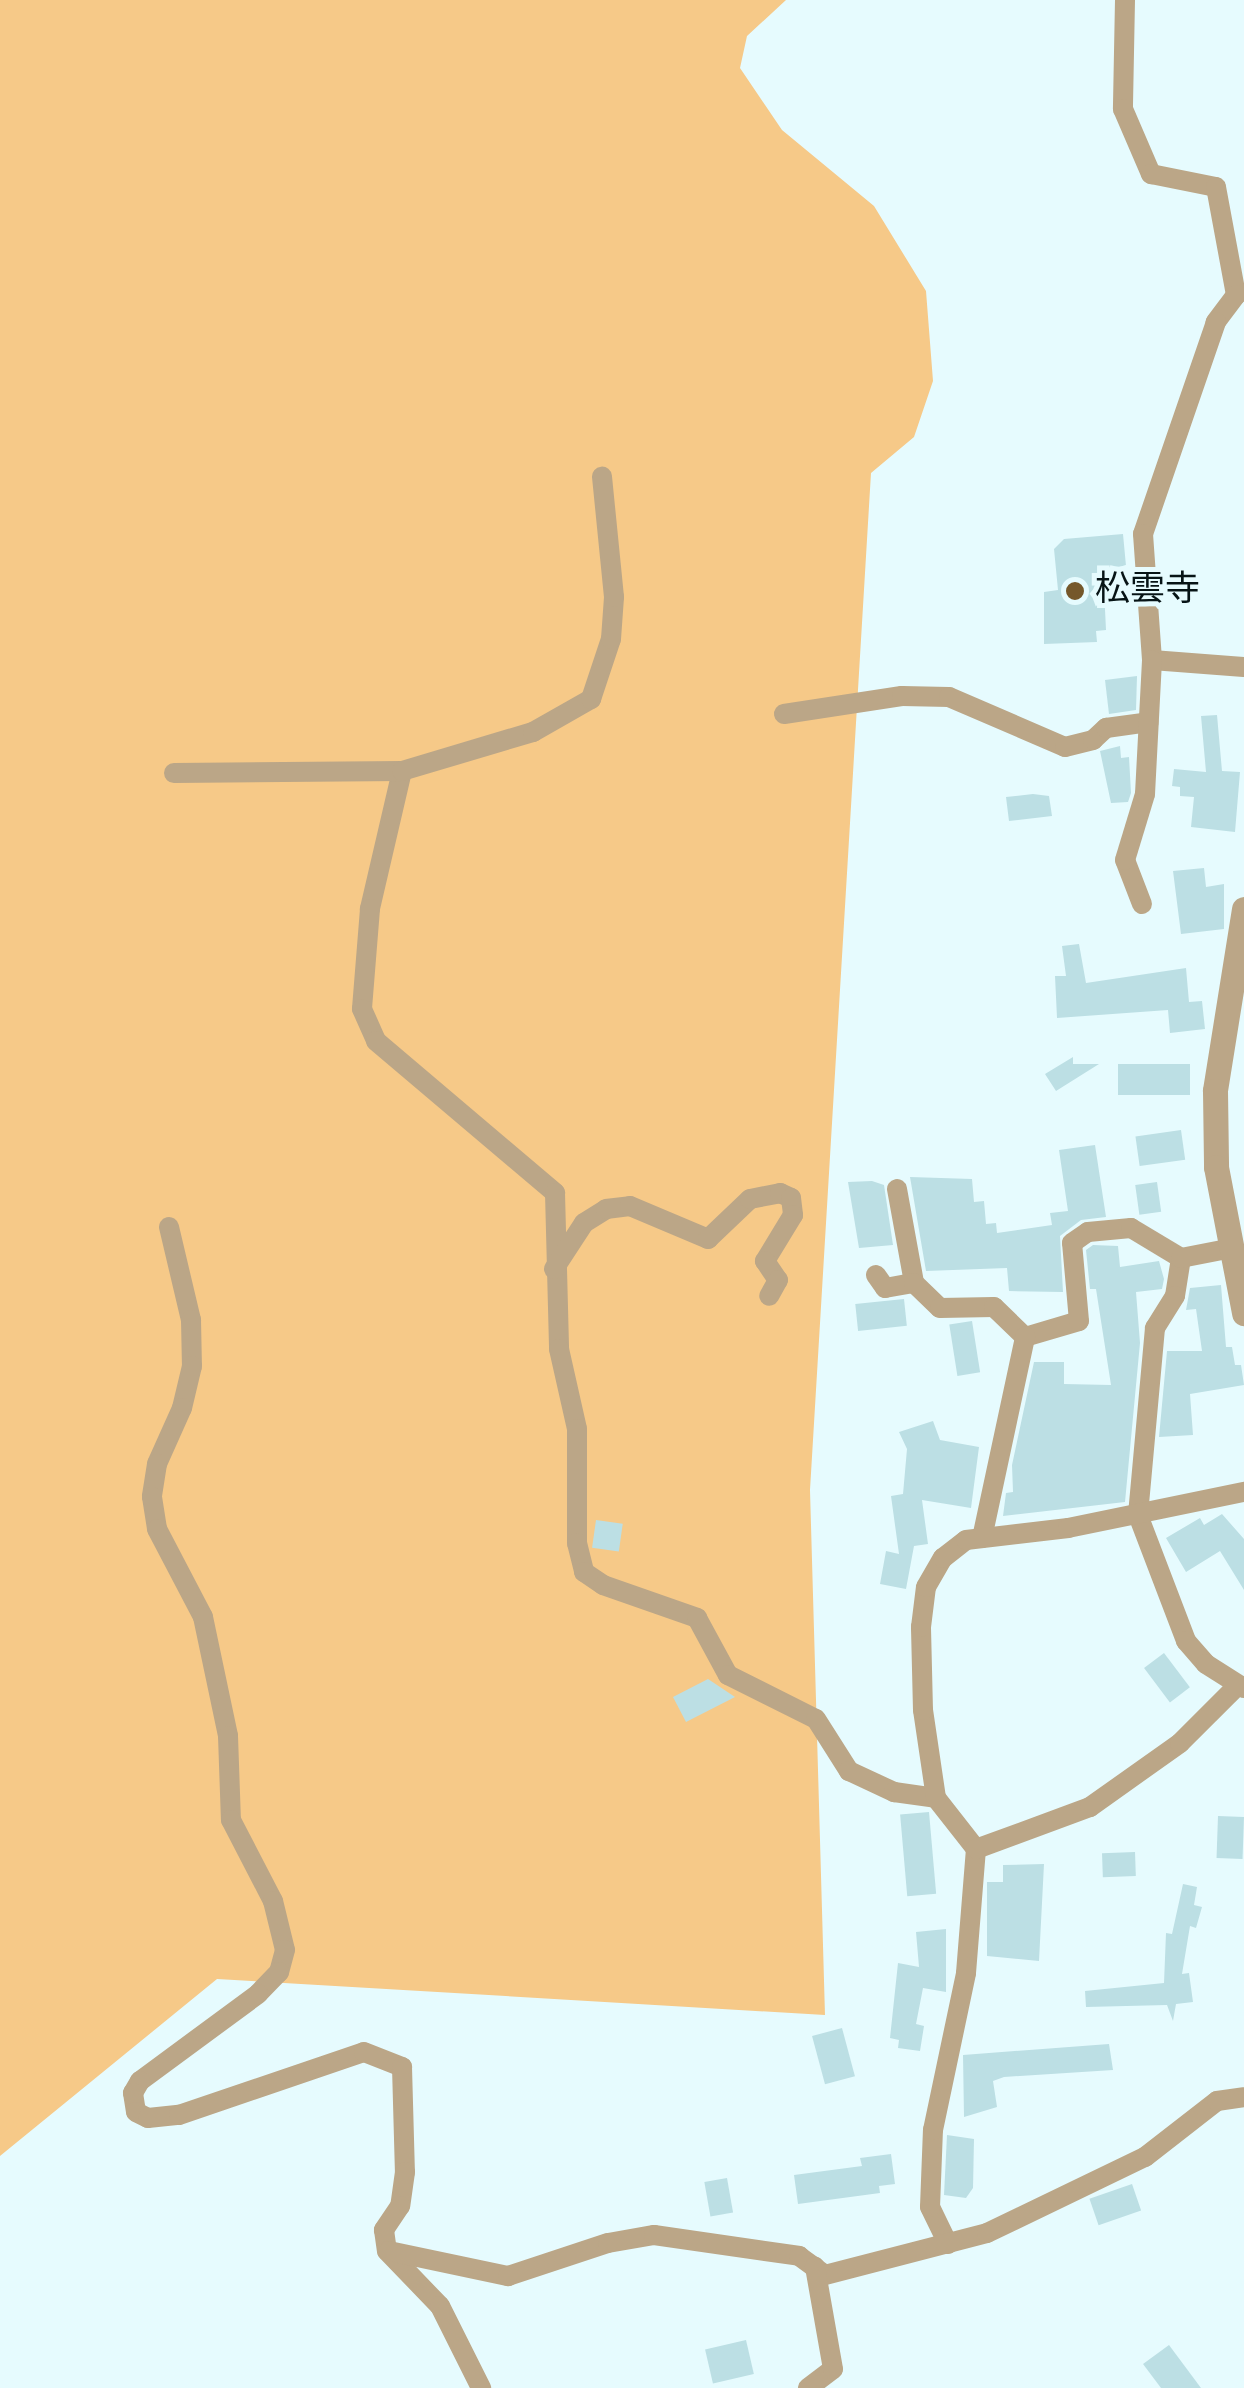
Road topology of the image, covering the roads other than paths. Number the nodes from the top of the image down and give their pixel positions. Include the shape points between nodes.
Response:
1 (1126, 0) edge
2 (602, 477) dead end
3 (1152, 660) junction
4 (1244, 667) edge
5 (784, 714) dead end
6 (1149, 722) junction
7 (402, 771) junction
8 (174, 773) dead end
9 (1142, 904) dead end
10 (1244, 908) edge
11 (897, 1189) dead end
12 (169, 1227) dead end
13 (1227, 1249) junction
14 (1181, 1258) junction
15 (554, 1270) junction
16 (876, 1274) dead end
17 (914, 1283) junction
18 (769, 1296) dead end
19 (1244, 1313) edge
20 (1025, 1337) junction
21 (1244, 1492) edge
22 (1138, 1514) junction
23 (982, 1538) junction
24 (1241, 1687) edge
25 (936, 1798) junction
26 (976, 1849) junction
27 (1244, 2097) edge
28 (948, 2244) junction
29 (387, 2251) junction
30 (815, 2267) junction
31 (481, 2388) edge
32 (808, 2388) edge

1 - 3 street via 1122,108 1151,174 1216,187 1236,295 1216,322 1143,534
2 - 7 street via 614,596 611,639 592,699 533,732
3 - 4 street
3 - 6 street
5 - 6 street via 902,696 950,697 1064,747 1093,740 1106,728
6 - 9 street via 1145,794 1125,860
7 - 8 street
7 - 15 street via 370,910 362,1010 376,1041 555,1193
10 - 13 street via 1215,1091
11 - 17 street
12 - 29 street via 191,1320 192,1366 182,1408 156,1464 157,1529 203,1617 228,1736 231,1820 273,1901 286,1950 279,1972 258,1994 140,2081 133,2094 136,2112 179,2116 364,2052 384,2056 402,2067 405,2090 405,2172 400,2206 384,2230
13 - 14 street
13 - 19 street
14 - 20 street via 1131,1228 1088,1232 1072,1243 1078,1321
14 - 22 street via 1175,1296 1155,1328
15 - 18 street via 584,1223 606,1209 630,1206 708,1239 750,1199 780,1192 792,1198 793,1215 764,1260 778,1280
15 - 25 street via 559,1349 577,1428 577,1544 584,1572 603,1586 697,1618 728,1676 816,1718 849,1771 894,1792
16 - 17 street via 885,1288
17 - 20 street via 940,1308 994,1308
20 - 23 street
21 - 22 street
22 - 23 street
22 - 24 street via 1186,1640 1206,1664
23 - 25 street via 966,1540 944,1558 926,1587 923,1710
24 - 26 street via 1180,1743 1090,1807
25 - 26 street
26 - 28 street via 966,1972 932,2130 930,2207
27 - 28 street via 1216,2101 1145,2156 1096,2182
28 - 30 street via 825,2274
29 - 30 street via 508,2276 608,2242 654,2235 726,2240 799,2256
29 - 31 street via 440,2306
30 - 32 street via 833,2370

